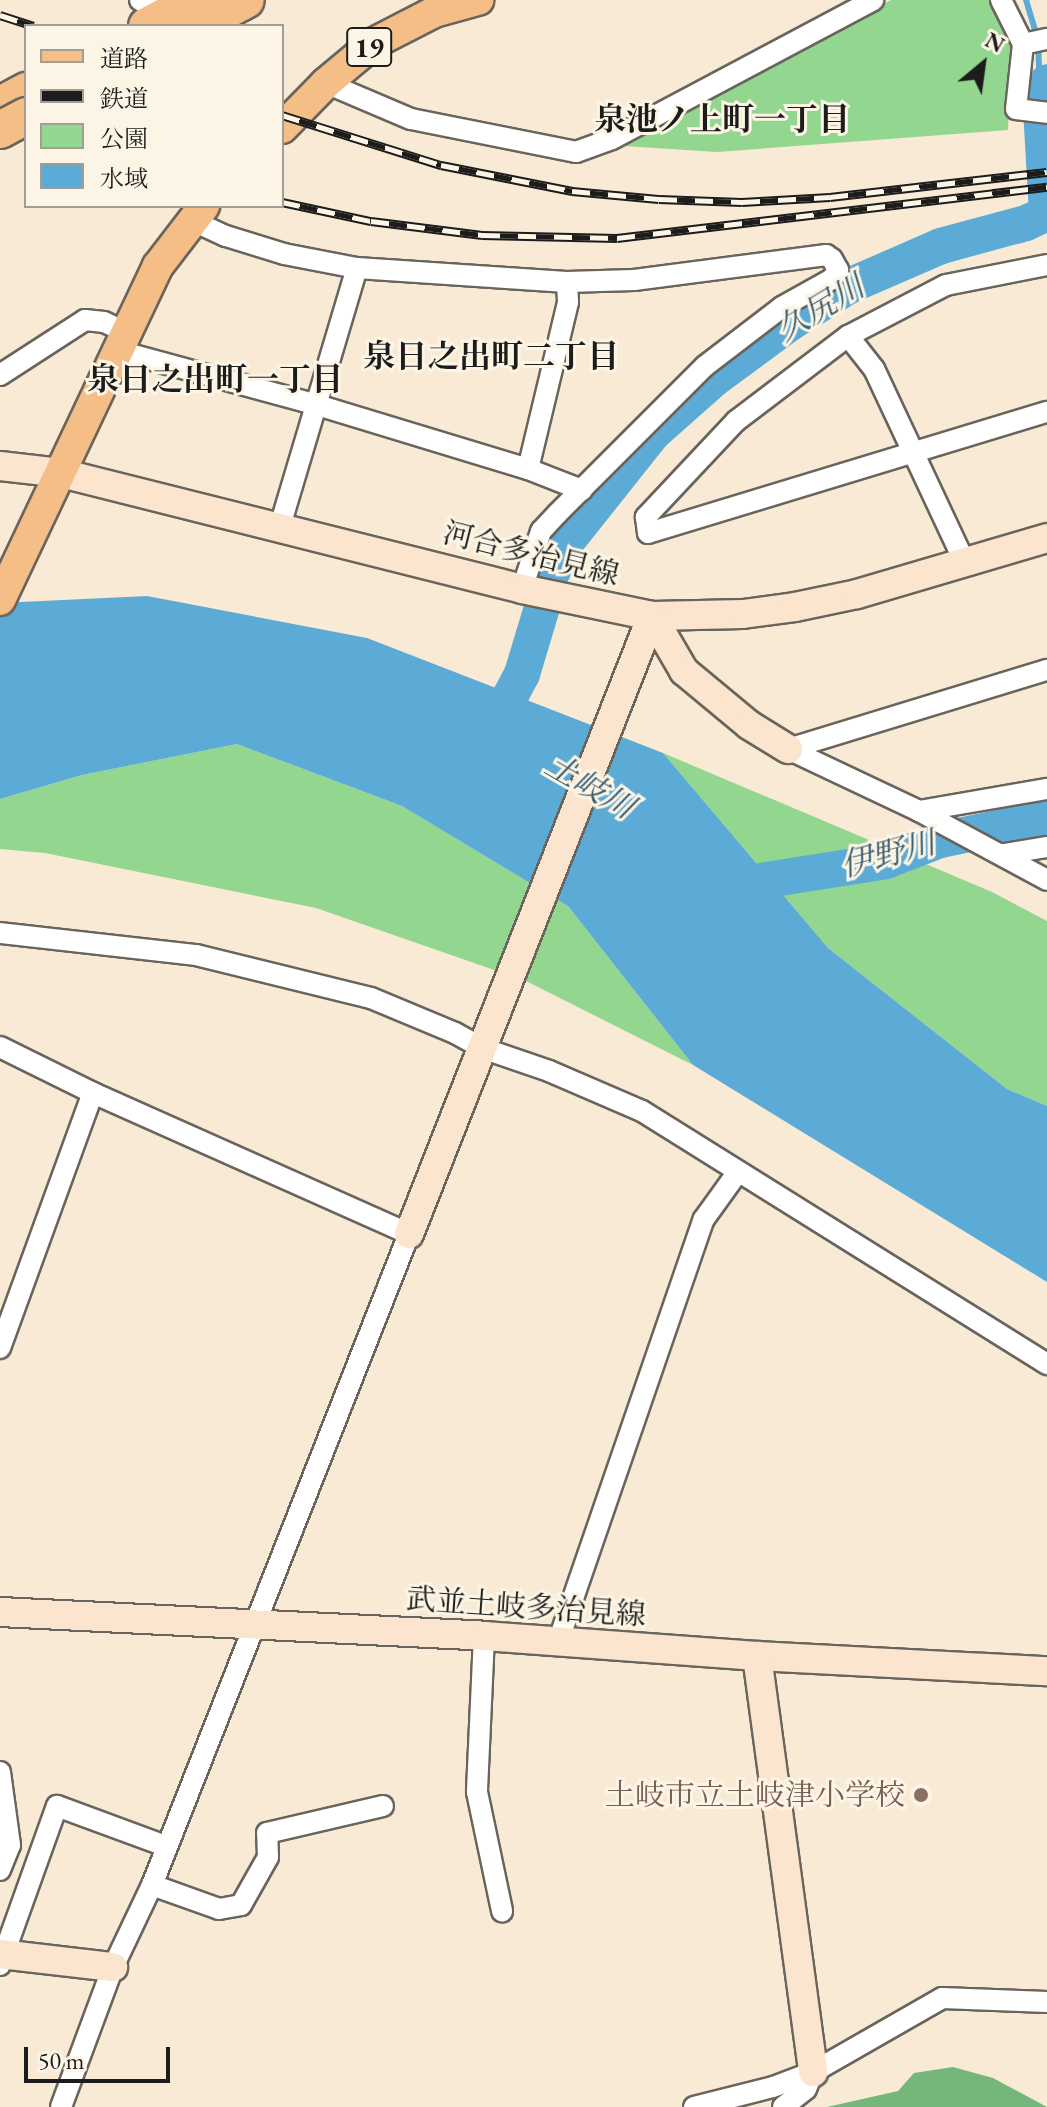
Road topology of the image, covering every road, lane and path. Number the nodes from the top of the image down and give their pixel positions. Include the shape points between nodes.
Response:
1 (246, 0) edge
2 (478, 0) edge
3 (873, 0) edge
4 (1001, 0) edge
5 (169, 14) edge
6 (1047, 39) edge
7 (1023, 44) junction
8 (326, 83) junction
9 (24, 92) edge
10 (0, 105) edge
11 (1047, 113) edge
12 (24, 117) edge
13 (284, 126) edge
14 (0, 130) edge
15 (198, 213) edge
16 (1047, 265) edge
17 (357, 268) junction
18 (567, 282) junction
19 (848, 336) junction
20 (124, 342) junction
21 (0, 375) edge
22 (314, 404) junction
23 (1047, 412) edge
24 (913, 454) junction
25 (0, 466) edge
26 (528, 469) junction
27 (61, 473) junction
28 (582, 490) junction
29 (280, 526) junction
30 (1047, 538) edge
31 (965, 563) junction
32 (522, 589) junction
33 (0, 600) edge
34 (652, 616) junction
35 (1047, 670) edge
36 (788, 749) junction
37 (1047, 789) edge
38 (919, 811) junction
39 (1047, 847) edge
40 (1004, 854) junction
41 (1047, 880) edge
42 (0, 933) edge
43 (485, 1042) junction
44 (0, 1047) edge
45 (93, 1093) junction
46 (737, 1173) junction
47 (409, 1234) junction
48 (0, 1348) edge
49 (1047, 1364) edge
50 (0, 1612) edge
51 (255, 1626) junction
52 (484, 1636) junction
53 (558, 1642) junction
54 (757, 1656) junction
55 (1047, 1671) edge
56 (0, 1772) edge
57 (383, 1806) dead end
58 (166, 1846) junction
59 (0, 1870) edge
60 (152, 1885) junction
61 (502, 1911) dead end
62 (1, 1958) edge
63 (113, 1967) junction
64 (1047, 2002) edge
65 (813, 2072) junction
66 (61, 2107) edge
67 (694, 2107) edge
68 (783, 2107) edge

1 - 5 highway
2 - 8 main road, 19 via 434,12 374,43
3 - 8 street via 612,139 576,152 411,119
4 - 7 street
6 - 7 street
7 - 11 street via 1016,109
8 - 13 main road, 19
9 - 10 highway
12 - 14 highway, bridge
15 - 17 street via 226,236
15 - 20 main road via 158,266
16 - 19 street via 946,285
17 - 18 street
17 - 22 street
18 - 26 street via 568,302
18 - 28 street via 634,280 826,255 838,270 705,366
19 - 24 street via 874,369
19 - 24 street via 736,421 646,517 648,533
20 - 21 street via 104,322 85,320
20 - 22 street
20 - 27 main road
22 - 26 street
22 - 29 street
23 - 24 street
24 - 31 street
25 - 27 main road, 河合多治見線
26 - 28 street
27 - 29 main road, 河合多治見線
27 - 33 main road
28 - 32 street via 541,531
29 - 32 main road, 河合多治見線
30 - 31 main road, 河合多治見線
31 - 34 main road, 河合多治見線 via 795,607
32 - 34 main road, 河合多治見線
34 - 36 main road via 684,671 749,725
34 - 43 main road
35 - 36 street
36 - 38 street
37 - 38 street
38 - 40 street
39 - 40 street
40 - 41 street
42 - 43 street via 196,955 371,998
43 - 46 street via 642,1111
43 - 47 main road
44 - 45 street
45 - 47 street
45 - 48 street
46 - 49 street
46 - 53 street via 704,1219
47 - 51 street
50 - 51 main road, 武並土岐多治見線
51 - 52 main road, 武並土岐多治見線
51 - 58 street
52 - 53 main road, 武並土岐多治見線
52 - 61 street via 477,1792
53 - 54 main road, 武並土岐多治見線
54 - 55 main road, 武並土岐多治見線
54 - 65 main road
56 - 59 street via 10,1845
57 - 60 street via 267,1833 268,1857 241,1905 219,1909
58 - 60 street
58 - 62 street via 57,1806
60 - 63 street
62 - 63 main road
63 - 66 street
64 - 65 street via 942,1998
65 - 67 street
65 - 68 street via 806,2089

